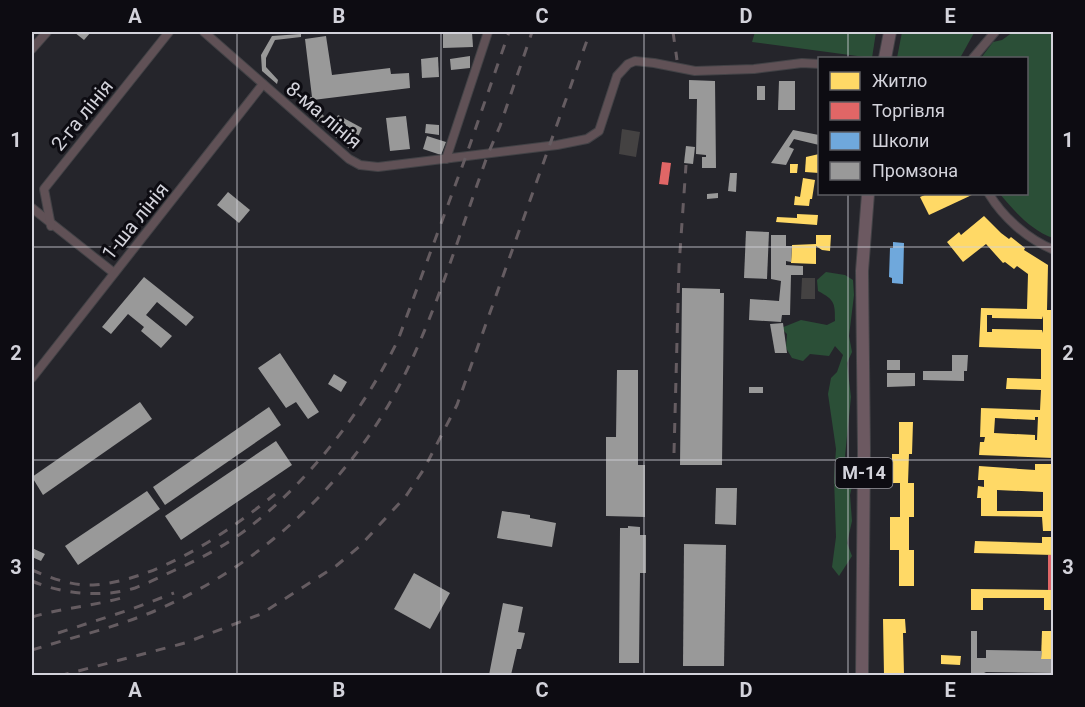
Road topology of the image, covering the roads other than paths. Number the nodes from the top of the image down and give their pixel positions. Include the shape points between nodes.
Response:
1 (47, 32) edge
2 (169, 32) edge
3 (204, 32) edge
4 (488, 32) edge
5 (890, 32) edge
6 (995, 32) edge
7 (32, 49) edge
8 (885, 57) edge
9 (974, 57) edge
10 (818, 64) edge
11 (263, 84) junction
12 (446, 159) junction
13 (868, 195) edge
14 (990, 195) edge
15 (32, 208) edge
16 (51, 226) junction
17 (1053, 250) edge
18 (114, 273) junction
19 (32, 378) edge
20 (862, 675) edge

1 - 7 street
2 - 16 street, 2-га лінія via 44,189
3 - 11 street, 8-ма лінія
4 - 12 street
5 - 8 main road
6 - 9 street
10 - 12 street, 8-ма лінія via 695,71 635,62 617,76 599,131 587,139
11 - 12 street, 8-ма лінія via 360,165 378,167
11 - 18 street, 1-ша лінія
13 - 20 main road, М-14 via 862,271
14 - 17 street via 1016,225
15 - 16 street
16 - 18 street
18 - 19 street, 1-ша лінія

